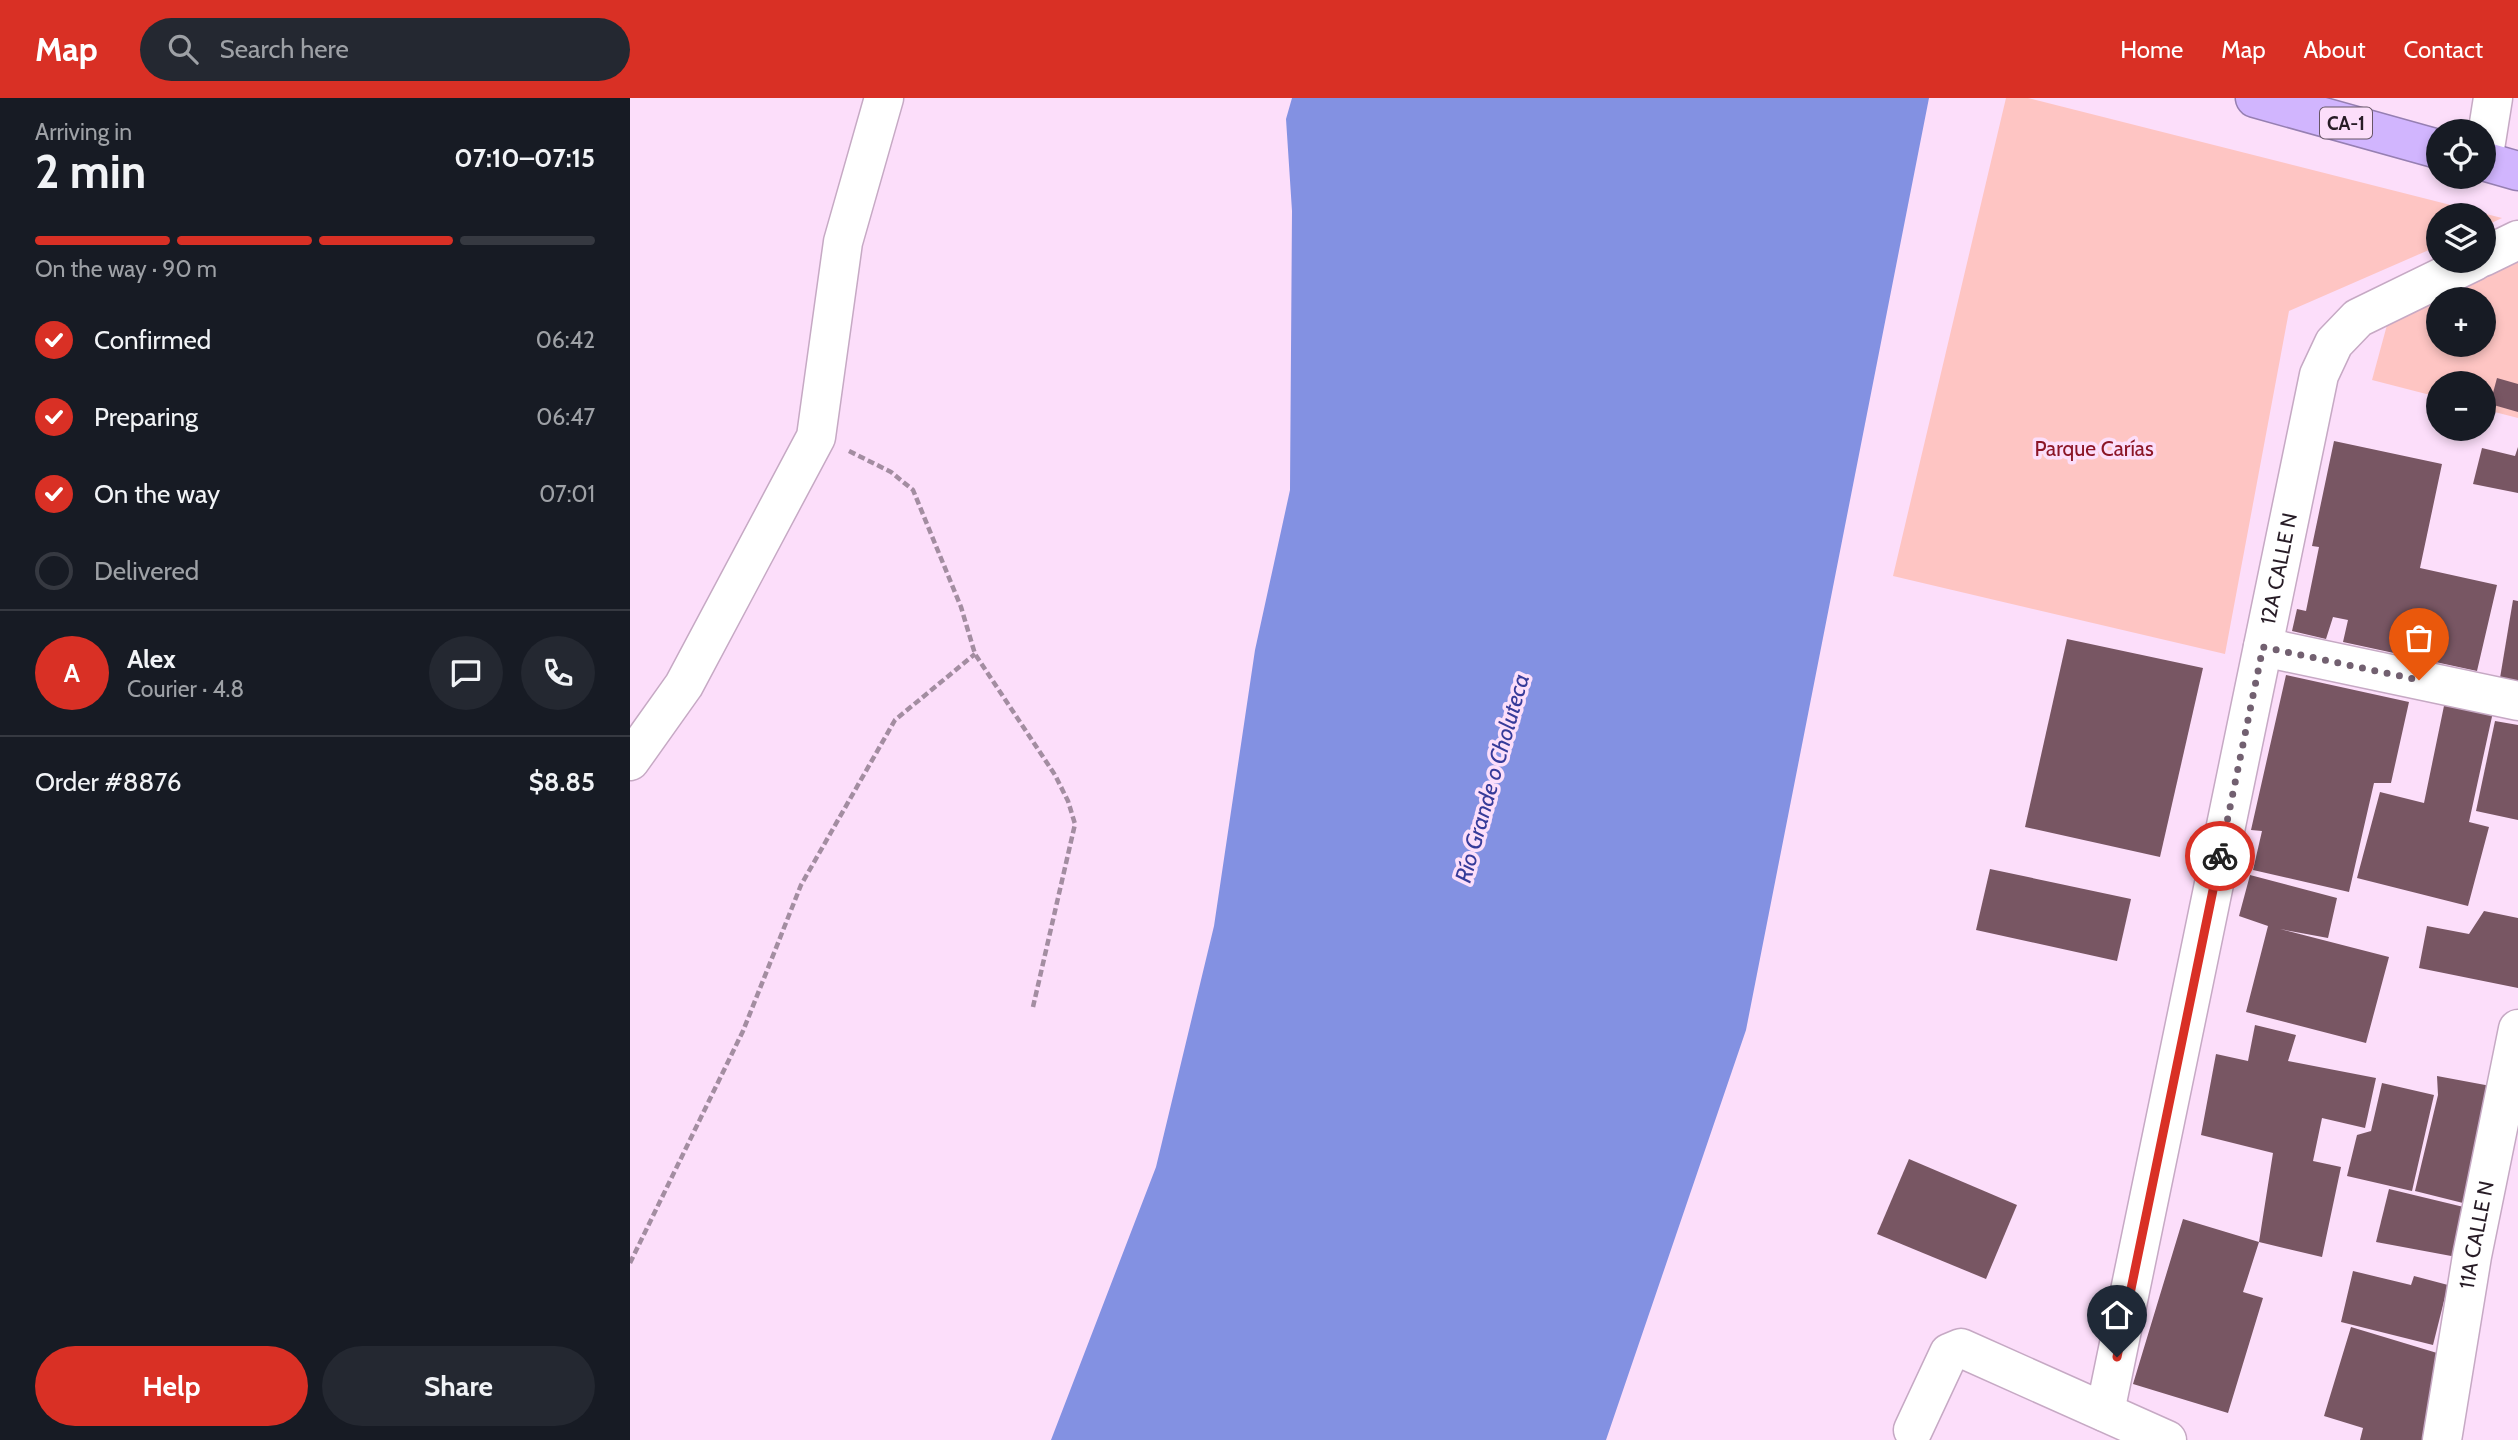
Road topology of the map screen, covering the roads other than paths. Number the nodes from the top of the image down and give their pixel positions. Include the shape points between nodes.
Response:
1 (884, 98) edge
2 (2255, 98) edge
3 (2493, 98) edge
4 (2490, 119) edge
5 (2426, 146) edge
6 (2496, 165) edge
7 (2518, 171) edge
8 (2518, 240) edge
9 (2496, 251) edge
10 (2450, 273) edge
11 (2263, 647) junction
12 (2518, 701) edge
13 (630, 761) edge
14 (2518, 1029) edge
15 (2105, 1412) junction
16 (1913, 1430) dead end
17 (2167, 1440) edge
18 (2442, 1440) edge

1 - 13 street via 842,242 816,437 684,685
2 - 5 highway, CA-1
3 - 4 street
6 - 7 highway
8 - 9 street
10 - 11 street, 12A CALLE N via 2358,318 2334,342 2319,375
11 - 12 street
11 - 15 street, 12A CALLE N
14 - 18 street, 11A CALLE N via 2472,1256
15 - 16 street via 1961,1348 1949,1353
15 - 17 street

